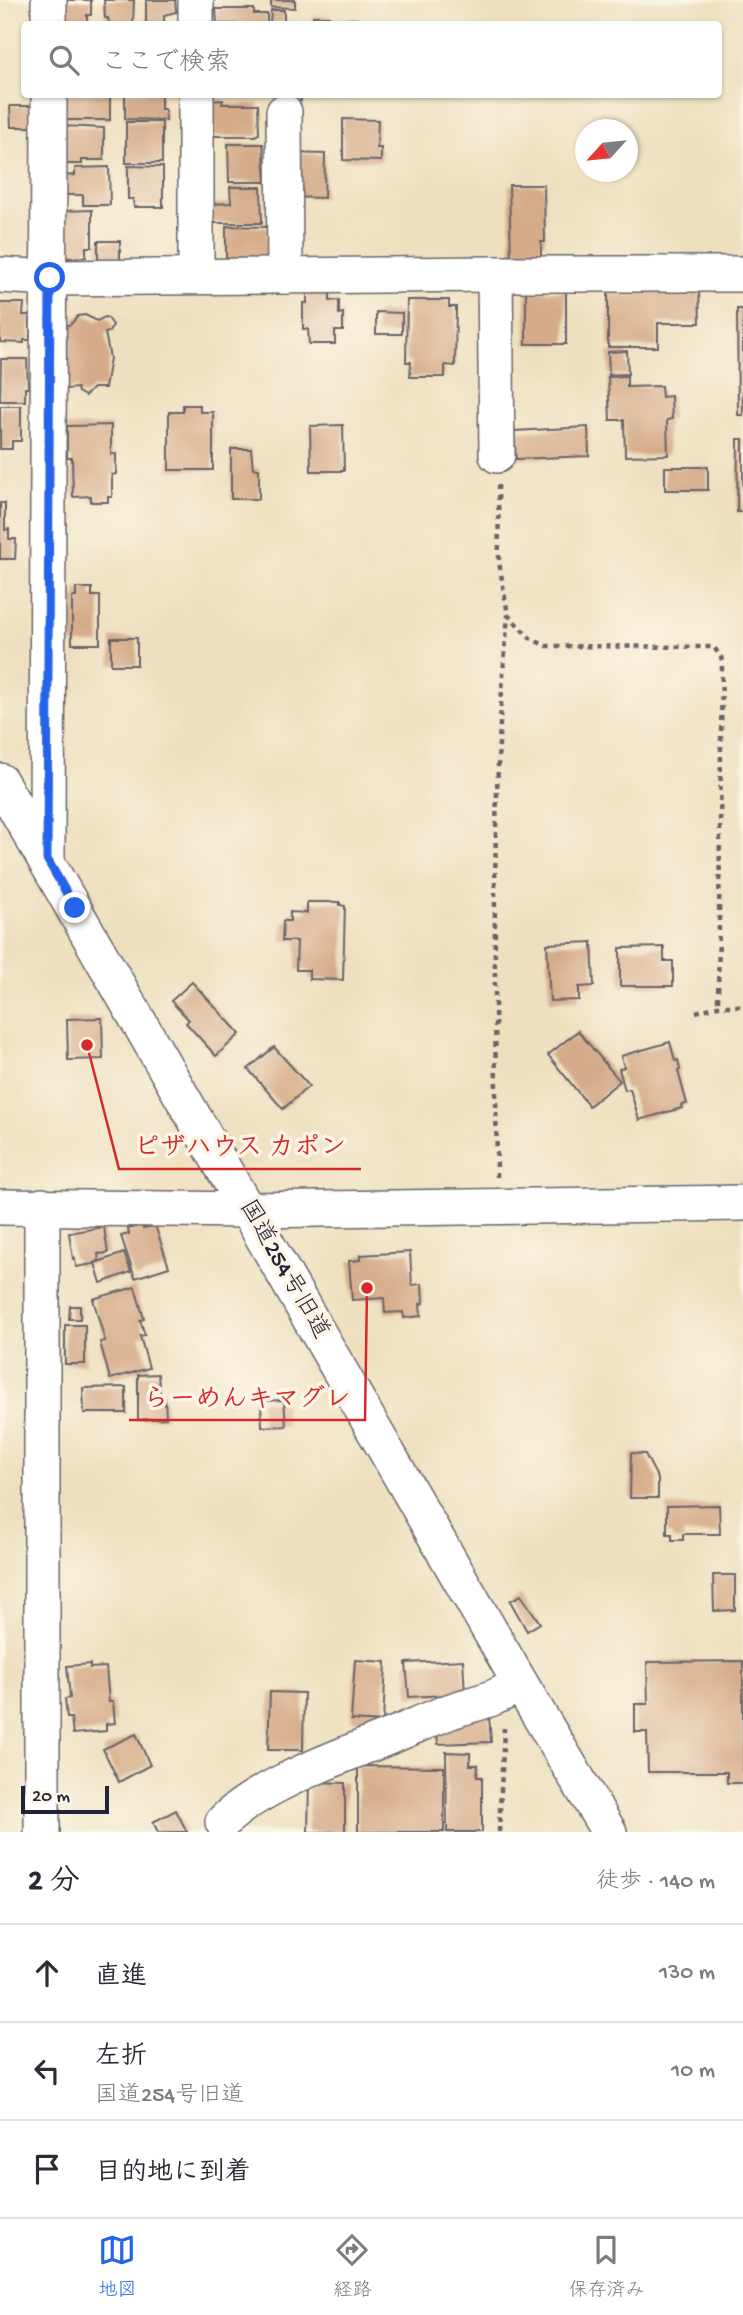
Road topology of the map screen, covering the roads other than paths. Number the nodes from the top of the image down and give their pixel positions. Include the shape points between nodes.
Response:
1 (49, 0) edge
2 (196, 0) edge
3 (49, 21) edge
4 (196, 21) edge
5 (49, 98) edge
6 (196, 98) edge
7 (284, 112) dead end
8 (495, 274) junction
9 (743, 274) edge
10 (0, 275) edge
11 (195, 276) junction
12 (285, 276) junction
13 (50, 278) junction
14 (497, 455) road end
15 (0, 781) edge
16 (47, 859) junction
17 (743, 1203) edge
18 (42, 1206) junction
19 (0, 1207) edge
20 (249, 1210) junction
21 (511, 1690) junction
22 (223, 1822) dead end
23 (42, 1832) edge
24 (609, 1832) edge

1 - 3 street
2 - 4 street
5 - 13 street
6 - 11 street
7 - 12 street
8 - 9 street
8 - 12 street
8 - 14 street
10 - 13 street
11 - 12 street
11 - 13 street
13 - 16 street
15 - 16 street, 国道254号旧道
16 - 20 street, 国道254号旧道
17 - 20 street
18 - 19 street
18 - 20 street
18 - 23 street
20 - 21 street, 国道254号旧道
21 - 22 street via 340,1756 235,1809
21 - 24 street, 国道254号旧道

